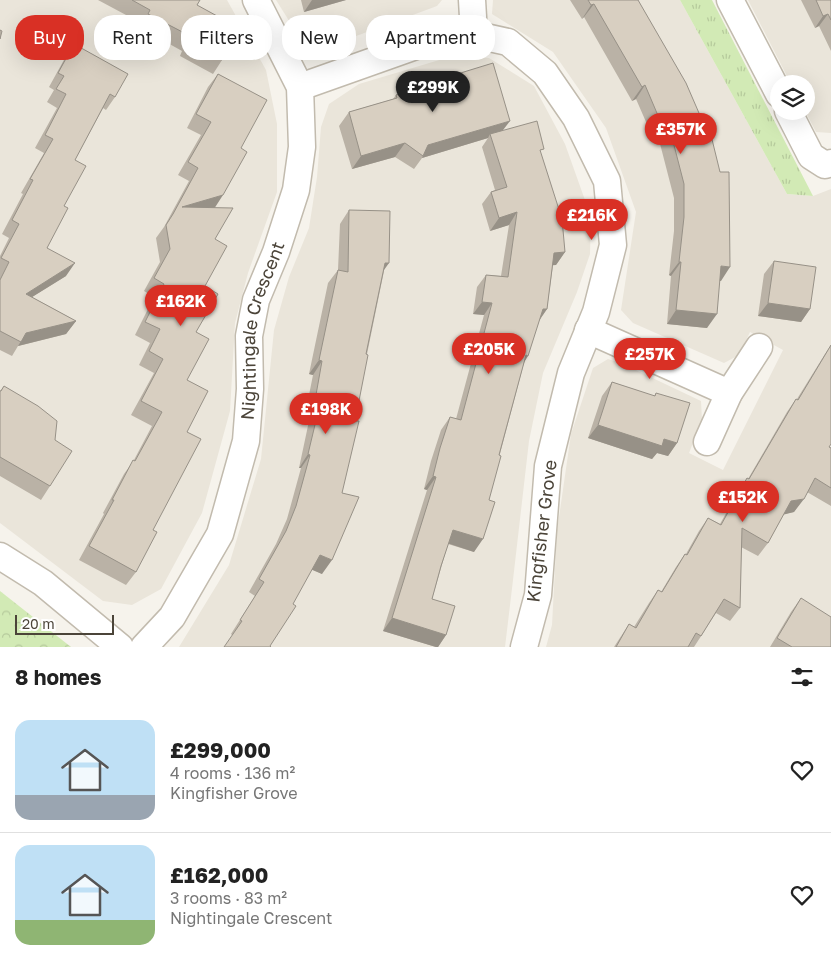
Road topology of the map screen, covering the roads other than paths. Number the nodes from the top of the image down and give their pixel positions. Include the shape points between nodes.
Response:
1 (256, 0) edge
2 (472, 0) edge
3 (730, 0) edge
4 (473, 15) edge
5 (495, 39) edge
6 (378, 60) edge
7 (770, 77) edge
8 (300, 87) junction
9 (793, 120) edge
10 (831, 163) edge
11 (588, 330) junction
12 (758, 347) dead end
13 (729, 394) junction
14 (707, 442) dead end
15 (0, 556) edge
16 (120, 647) edge
17 (144, 647) edge
18 (524, 647) edge

1 - 8 street, Nightingale Crescent
2 - 4 street
3 - 7 street
5 - 11 street, Kingfisher Grove via 508,42 545,73 576,118 607,181 613,245 596,312
6 - 8 street, Kingfisher Grove
8 - 17 street, Nightingale Crescent via 302,147 296,190 256,300 249,336 250,389 246,441 220,534 172,618
9 - 10 street via 811,156 825,165
11 - 13 street
11 - 18 street, Kingfisher Grove via 572,373 548,466 538,595
12 - 13 street
13 - 14 street
15 - 16 street via 43,583

